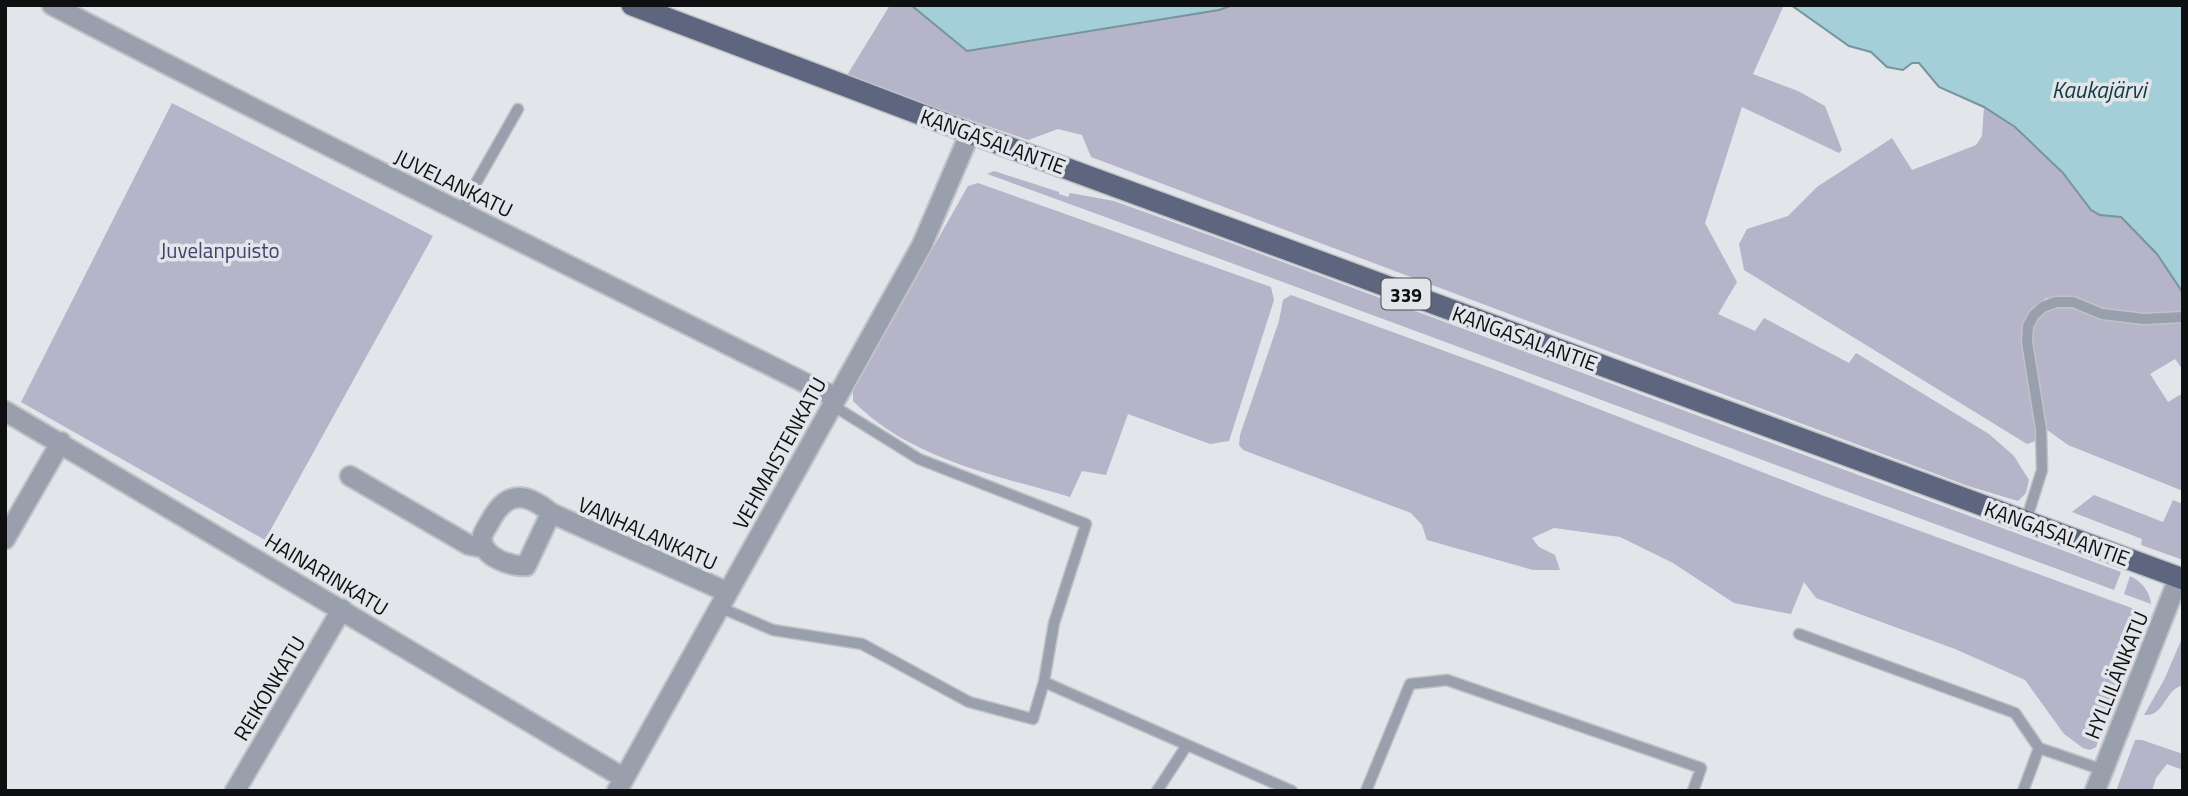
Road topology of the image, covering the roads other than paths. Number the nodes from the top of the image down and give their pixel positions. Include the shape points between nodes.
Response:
1 (52, 5) edge
2 (632, 5) edge
3 (518, 109) dead end
4 (970, 133) junction
5 (460, 211) junction
6 (2183, 317) edge
7 (835, 400) junction
8 (5, 411) edge
9 (61, 442) junction
10 (350, 476) dead end
11 (551, 513) junction
12 (2026, 522) junction
13 (5, 539) edge
14 (485, 548) junction
15 (2181, 578) edge
16 (723, 599) junction
17 (342, 609) junction
18 (1800, 635) dead end
19 (1044, 682) junction
20 (1187, 745) junction
21 (2039, 748) junction
22 (2103, 770) junction
23 (621, 784) edge
24 (235, 791) edge
25 (1157, 791) edge
26 (1292, 791) edge
27 (1366, 791) edge
28 (1693, 791) edge
29 (2023, 791) edge
30 (2095, 791) edge

1 - 5 street, JUVELANKATU
2 - 4 main road, KANGASALANTIE / 339
3 - 5 lane
4 - 7 street, VEHMAISTENKATU via 922,245
4 - 12 main road, KANGASALANTIE / 339
5 - 7 street, JUVELANKATU
6 - 12 lane via 2102,314 2073,302 2056,302 2034,315 2027,342 2042,470
7 - 16 street, VEHMAISTENKATU
7 - 19 lane via 919,459 1086,524 1054,623
8 - 9 street, HAINARINKATU
9 - 13 street
9 - 17 street, HAINARINKATU
10 - 14 street via 469,545
11 - 14 street, VANHALANKATU via 526,566 503,562
11 - 14 street, VANHALANKATU via 535,500 502,502 485,530
11 - 16 street, VANHALANKATU
12 - 15 main road, KANGASALANTIE / 339
15 - 22 street, HYLLILÄNKATU
16 - 19 lane via 773,630 862,644 969,702 1032,719
16 - 23 street, VEHMAISTENKATU
17 - 23 street, HAINARINKATU
17 - 24 street, REIKONKATU
18 - 21 lane via 2015,713
19 - 20 lane
20 - 25 lane
20 - 26 lane
21 - 22 lane
21 - 29 lane
22 - 30 street, HYLLILÄNKATU
27 - 28 lane via 1410,684 1447,680 1701,768

